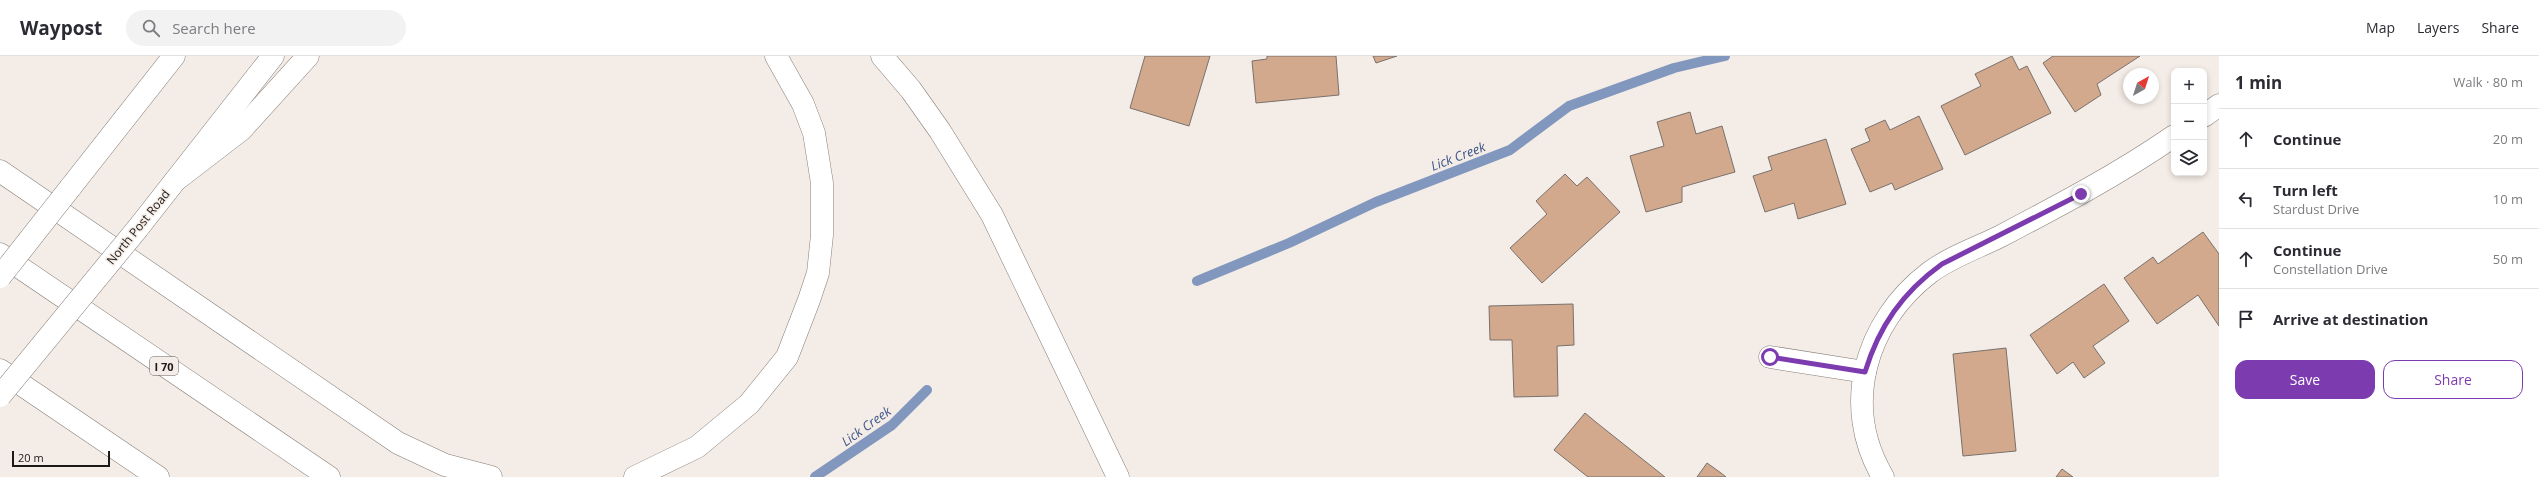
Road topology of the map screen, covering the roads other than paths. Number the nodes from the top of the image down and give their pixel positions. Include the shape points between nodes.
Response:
1 (174, 56) edge
2 (273, 56) edge
3 (308, 56) edge
4 (776, 56) edge
5 (882, 56) edge
6 (2219, 105) edge
7 (2207, 114) edge
8 (2171, 138) edge
9 (0, 171) edge
10 (176, 180) junction
11 (0, 254) edge
12 (0, 277) edge
13 (1770, 357) dead end
14 (0, 370) edge
15 (1865, 372) junction
16 (0, 396) edge
17 (158, 477) edge
18 (329, 477) edge
19 (491, 477) edge
20 (635, 477) edge
21 (1118, 477) edge
22 (1883, 477) edge

1 - 12 main road, bridge
2 - 10 main road, North Post Road
3 - 10 main road via 241,130
4 - 20 main road via 803,104 814,133 822,183 822,235 818,272 810,300 787,357 749,404 697,447
5 - 21 main road via 911,90 940,131 992,215
6 - 7 main road
8 - 15 main road via 2076,196 1942,264 1907,293 1882,328
9 - 19 main road via 398,443 445,465
10 - 16 main road, North Post Road, bridge
11 - 18 main road, I 70
13 - 15 main road
14 - 17 main road
15 - 22 main road via 1861,401 1863,430 1867,445

